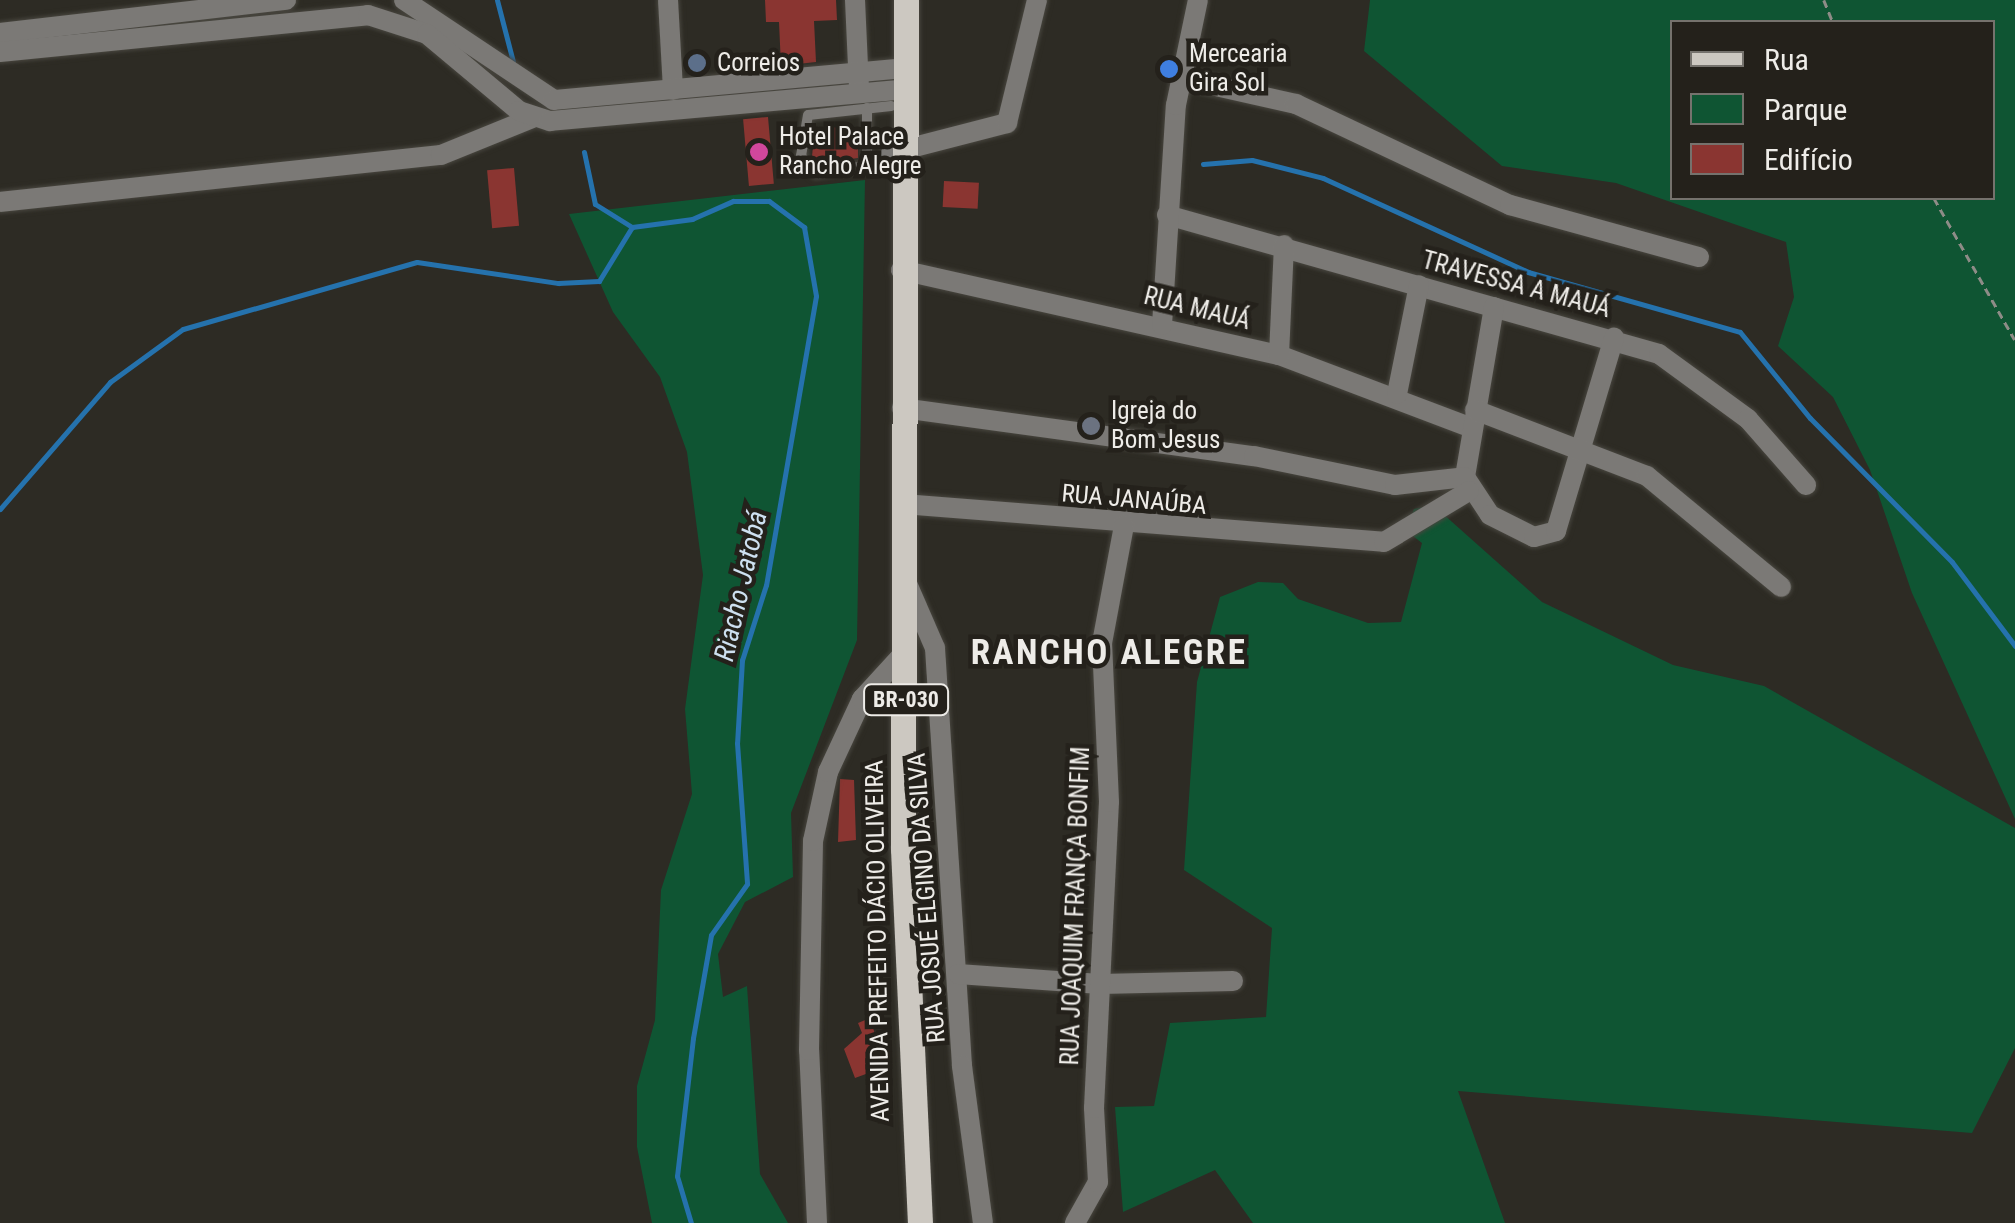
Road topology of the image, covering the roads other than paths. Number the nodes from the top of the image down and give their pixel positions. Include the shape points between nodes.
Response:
1 (286, 0) edge
2 (404, 0) edge
3 (668, 0) edge
4 (856, 0) edge
5 (891, 0) edge
6 (906, 0) edge
7 (1037, 0) edge
8 (1198, 0) edge
9 (225, 12) edge
10 (0, 33) edge
11 (0, 52) edge
12 (1180, 78) junction
13 (884, 87) junction
14 (673, 90) junction
15 (698, 98) junction
16 (554, 100) junction
17 (532, 118) junction
18 (898, 160) junction
19 (867, 166) junction
20 (0, 202) edge
21 (1167, 215) junction
22 (1284, 245) junction
23 (1698, 257) dead end
24 (901, 270) junction
25 (1419, 286) junction
26 (1494, 307) junction
27 (1162, 326) junction
28 (1614, 338) junction
29 (1279, 355) junction
30 (1397, 394) junction
31 (902, 408) junction
32 (1474, 419) junction
33 (1576, 450) junction
34 (1467, 484) junction
35 (1806, 485) dead end
36 (903, 504) junction
37 (1124, 525) junction
38 (903, 577) junction
39 (1781, 587) dead end
40 (906, 652) junction
41 (958, 974) junction
42 (1233, 981) dead end
43 (1100, 984) junction
44 (817, 1223) edge
45 (920, 1223) edge
46 (983, 1223) edge
47 (1075, 1223) edge

1 - 9 street
2 - 16 street via 445,20 518,82
3 - 14 street
4 - 13 street
5 - 13 main road, AVENIDA PREFEITO DÁCIO OLIVEIRA / BR-030
6 - 13 main road, AVENIDA PREFEITO DÁCIO OLIVEIRA / BR-030
7 - 18 street via 1007,123
8 - 12 street
9 - 10 street
9 - 11 street
9 - 17 street via 386,16 427,34
12 - 21 street
12 - 23 street via 1296,104 1510,205
13 - 15 street
13 - 18 main road, AVENIDA PREFEITO DÁCIO OLIVEIRA / BR-030
13 - 19 lane
13 - 19 lane via 808,115 800,127 805,168 816,173
14 - 15 street
14 - 16 street
15 - 17 street
16 - 17 lane
17 - 20 street via 442,155
18 - 19 lane
18 - 24 main road, AVENIDA PREFEITO DÁCIO OLIVEIRA / BR-030
21 - 22 street, TRAVESSA A MAUÁ
21 - 27 street
22 - 25 street, TRAVESSA A MAUÁ
22 - 29 street
24 - 27 street, RUA MAUÁ
24 - 31 main road, AVENIDA PREFEITO DÁCIO OLIVEIRA / BR-030
25 - 26 street, TRAVESSA A MAUÁ
25 - 30 street
26 - 28 street, TRAVESSA A MAUÁ
26 - 32 street
27 - 29 street, RUA MAUÁ
28 - 33 street
28 - 35 street, TRAVESSA A MAUÁ via 1697,376 1748,419
29 - 30 street, RUA MAUÁ
30 - 32 street, RUA MAUÁ
31 - 34 street via 1254,456 1395,485
31 - 36 main road, AVENIDA PREFEITO DÁCIO OLIVEIRA / BR-030
32 - 33 street, RUA MAUÁ
32 - 34 street
33 - 34 street via 1548,538 1490,514
33 - 39 street, RUA MAUÁ via 1647,476
34 - 37 street, RUA JANAÚBA via 1403,536 1361,542
36 - 37 street, RUA JANAÚBA
36 - 38 main road, AVENIDA PREFEITO DÁCIO OLIVEIRA / BR-030
37 - 43 street, RUA JOAQUIM FRANÇA BONFIM via 1102,643 1110,802
38 - 40 main road, AVENIDA PREFEITO DÁCIO OLIVEIRA / BR-030
38 - 41 street, RUA JOSUÉ ELGINO DA SILVA via 935,648
40 - 44 street via 862,699 828,772 812,841 808,1050
40 - 45 main road, AVENIDA PREFEITO DÁCIO OLIVEIRA / BR-030 via 908,1100
41 - 43 street
41 - 46 street, RUA JOSUÉ ELGINO DA SILVA
42 - 43 street
43 - 47 street, RUA JOAQUIM FRANÇA BONFIM via 1098,1182

